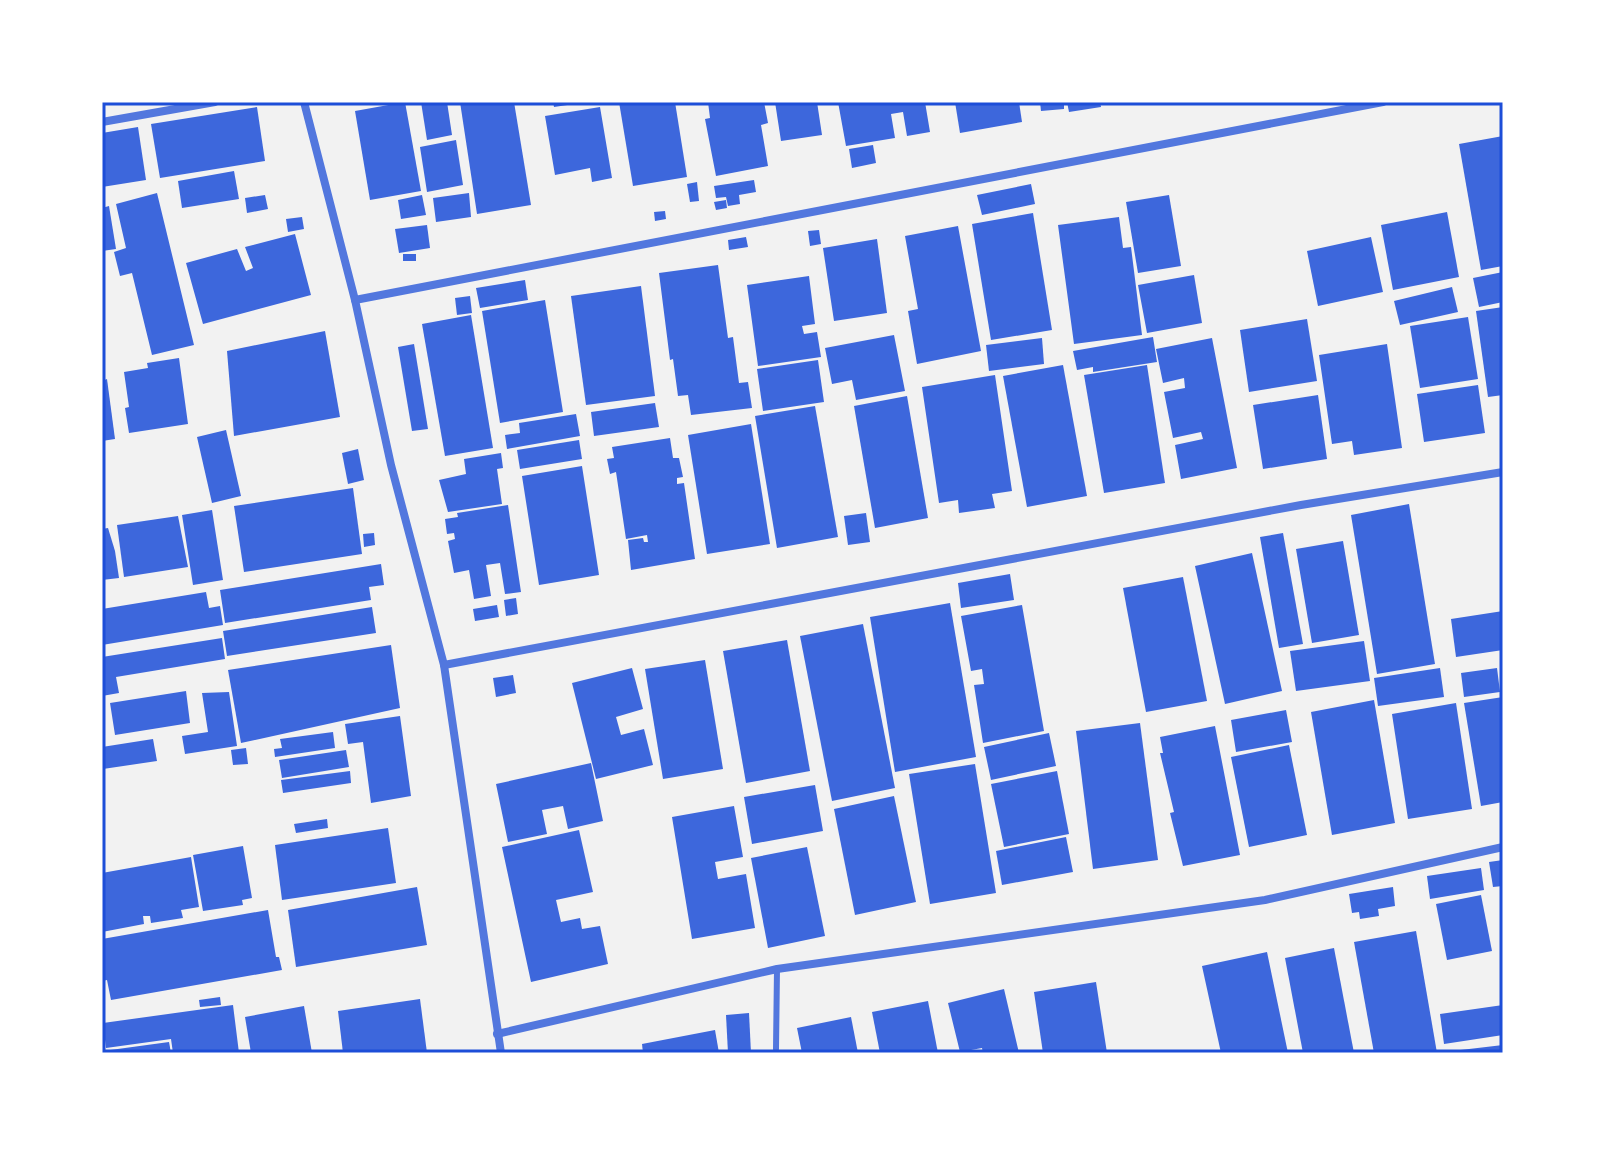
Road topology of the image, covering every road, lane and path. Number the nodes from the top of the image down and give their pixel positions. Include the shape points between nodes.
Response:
1 (215, 102) edge
2 (304, 102) edge
3 (1383, 102) edge
4 (102, 122) edge
5 (355, 300) junction
6 (1503, 472) edge
7 (444, 665) junction
8 (1503, 847) edge
9 (777, 969) junction
10 (497, 1034) junction
11 (776, 1049) dead end
12 (501, 1053) edge

1 - 4 street
2 - 5 street
3 - 5 street
5 - 7 street via 391,465
6 - 7 street
7 - 10 street
8 - 9 street via 1265,900
9 - 10 street
9 - 11 lane
10 - 12 street

